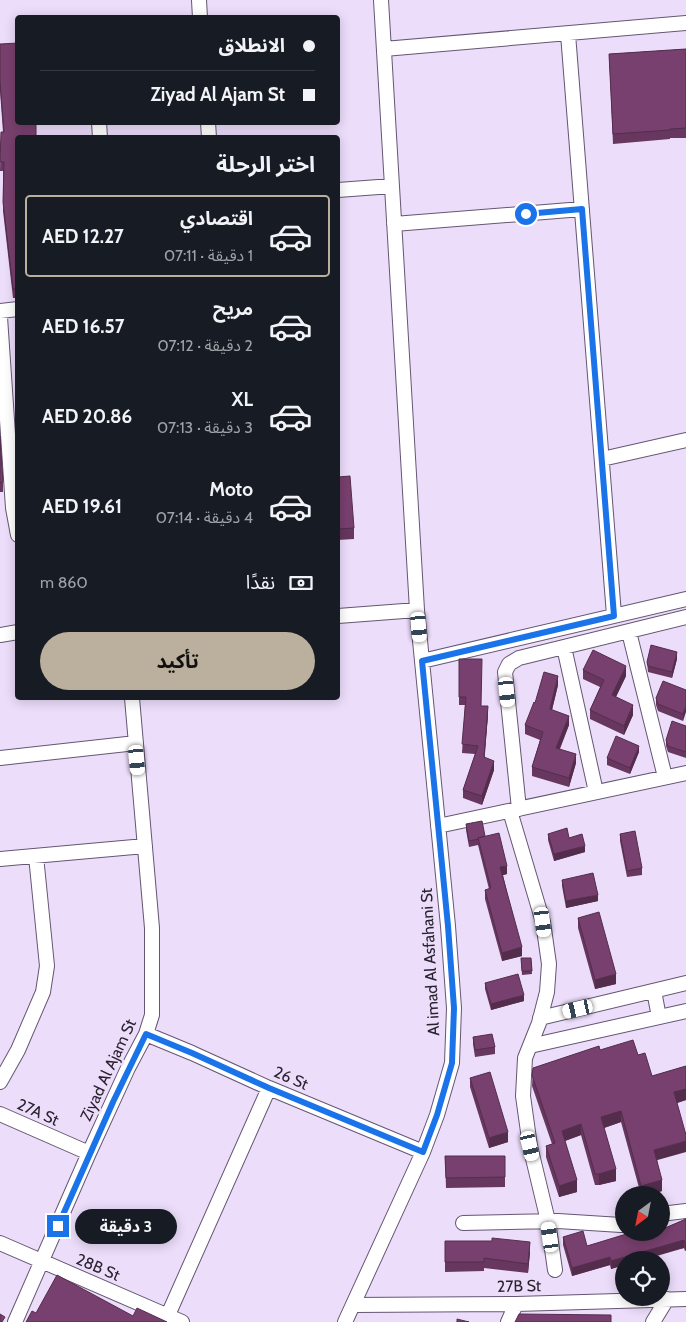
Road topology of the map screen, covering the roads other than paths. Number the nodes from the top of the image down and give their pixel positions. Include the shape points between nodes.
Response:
1 (198, 0) edge
2 (381, 0) edge
3 (200, 15) edge
4 (686, 23) edge
5 (568, 34) junction
6 (384, 49) junction
7 (392, 186) junction
8 (340, 190) edge
9 (582, 209) junction
10 (394, 224) junction
11 (15, 309) edge
12 (0, 311) edge
13 (0, 317) edge
14 (686, 440) edge
15 (602, 459) junction
16 (10, 508) edge
17 (15, 525) edge
18 (686, 600) edge
19 (418, 610) junction
20 (340, 616) edge
21 (614, 616) junction
22 (686, 618) edge
23 (15, 632) edge
24 (629, 632) junction
25 (0, 635) edge
26 (564, 647) junction
27 (422, 661) junction
28 (132, 700) edge
29 (136, 743) junction
30 (0, 758) edge
31 (686, 773) edge
32 (665, 778) junction
33 (596, 792) junction
34 (515, 810) junction
35 (438, 826) junction
36 (145, 846) junction
37 (36, 856) junction
38 (0, 859) edge
39 (686, 983) edge
40 (654, 991) junction
41 (686, 1011) edge
42 (659, 1017) junction
43 (540, 1018) junction
44 (146, 1034) junction
45 (530, 1046) junction
46 (0, 1082) edge
47 (269, 1088) junction
48 (0, 1114) edge
49 (423, 1152) junction
50 (89, 1153) junction
51 (686, 1211) edge
52 (670, 1213) edge
53 (548, 1221) junction
54 (463, 1223) dead end
55 (615, 1225) edge
56 (0, 1243) edge
57 (42, 1262) junction
58 (555, 1270) dead end
59 (670, 1299) edge
60 (686, 1299) edge
61 (615, 1301) edge
62 (516, 1304) junction
63 (353, 1305) junction
64 (663, 1306) edge
65 (168, 1316) junction
66 (16, 1322) edge
67 (182, 1322) edge
68 (345, 1322) edge
69 (508, 1322) edge
70 (653, 1322) edge

1 - 3 street
2 - 6 street, Al imad Al Asfahani St
4 - 5 street
5 - 6 street
5 - 9 street
6 - 7 street, Al imad Al Asfahani St
7 - 8 street
7 - 10 street, Al imad Al Asfahani St
9 - 10 street
9 - 15 street
10 - 19 street, Al imad Al Asfahani St
11 - 12 street
13 - 16 street
14 - 15 street
15 - 21 street
16 - 17 street
18 - 21 street
19 - 20 street
19 - 27 street, Al imad Al Asfahani St
21 - 27 street
22 - 24 street
23 - 25 street
24 - 26 street
24 - 32 street
26 - 33 street
26 - 34 street via 519,658 509,664 505,672
27 - 35 street, Al imad Al Asfahani St
28 - 29 street, Ziyad Al Ajam St
29 - 30 street
29 - 36 street, Ziyad Al Ajam St
31 - 32 street
32 - 33 street
33 - 34 street
34 - 35 street
34 - 43 street via 543,922 548,964 547,992
35 - 49 street, Al imad Al Asfahani St via 454,1008 452,1063
36 - 37 street
36 - 44 street, Ziyad Al Ajam St via 152,928 152,1015
37 - 38 street
37 - 46 street via 47,966 43,992
39 - 40 street
40 - 42 street
40 - 43 street
41 - 42 street
42 - 45 street
43 - 45 street
44 - 47 street, 26 St
44 - 50 street, Ziyad Al Ajam St
45 - 53 street via 525,1058 522,1096
47 - 49 street, 26 St
47 - 65 street
48 - 50 street, 27A St
49 - 63 street, Al imad Al Asfahani St
50 - 57 street, Ziyad Al Ajam St
51 - 52 street
53 - 54 street
53 - 55 street
53 - 58 street
56 - 57 street, 28B St
57 - 65 street, 28B St
57 - 66 street, Ziyad Al Ajam St
59 - 60 street, 27B St
61 - 62 street, 27B St
62 - 63 street, 27B St
62 - 69 street
63 - 68 street, Al imad Al Asfahani St
64 - 70 street
65 - 67 street, 28B St

